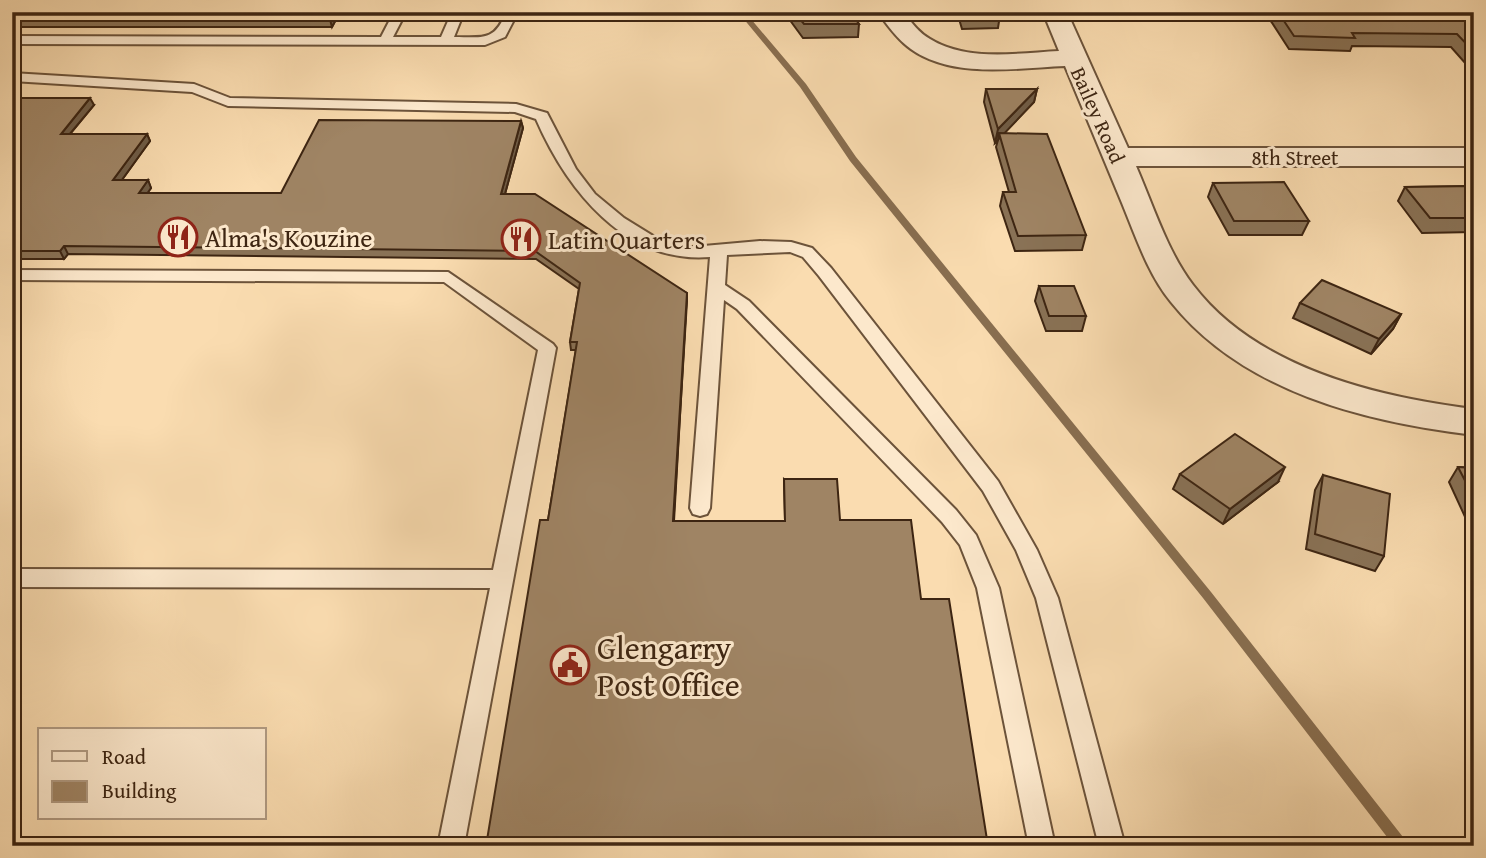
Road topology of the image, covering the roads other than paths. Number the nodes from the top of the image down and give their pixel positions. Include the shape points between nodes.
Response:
1 (400, 12) edge
2 (458, 12) edge
3 (512, 12) edge
4 (890, 12) edge
5 (1055, 12) edge
6 (12, 40) edge
7 (385, 41) junction
8 (446, 41) junction
9 (1074, 58) junction
10 (12, 77) edge
11 (1117, 157) junction
12 (1474, 157) edge
13 (719, 250) junction
14 (12, 275) edge
15 (717, 287) junction
16 (1474, 422) edge
17 (700, 508) dead end
18 (12, 578) edge
19 (502, 579) junction
20 (451, 846) edge
21 (1042, 846) edge
22 (1112, 846) edge

1 - 7 lane
2 - 8 lane
3 - 8 lane via 498,38
4 - 9 street via 918,43 949,57
5 - 9 street, Bailey Road
6 - 7 lane
7 - 8 lane
9 - 11 street, Bailey Road
10 - 13 lane via 194,88 228,102 516,108 542,116 565,167 584,194 624,225 678,253
11 - 12 street, 8th Street
11 - 16 street, Bailey Road via 1163,263 1183,295 1240,345 1278,368 1349,398
13 - 15 lane
13 - 22 lane via 804,250 991,486 1047,598
14 - 19 lane via 448,277 547,348
15 - 17 lane
15 - 21 lane via 743,305 968,541 988,588
18 - 19 lane
19 - 20 lane

